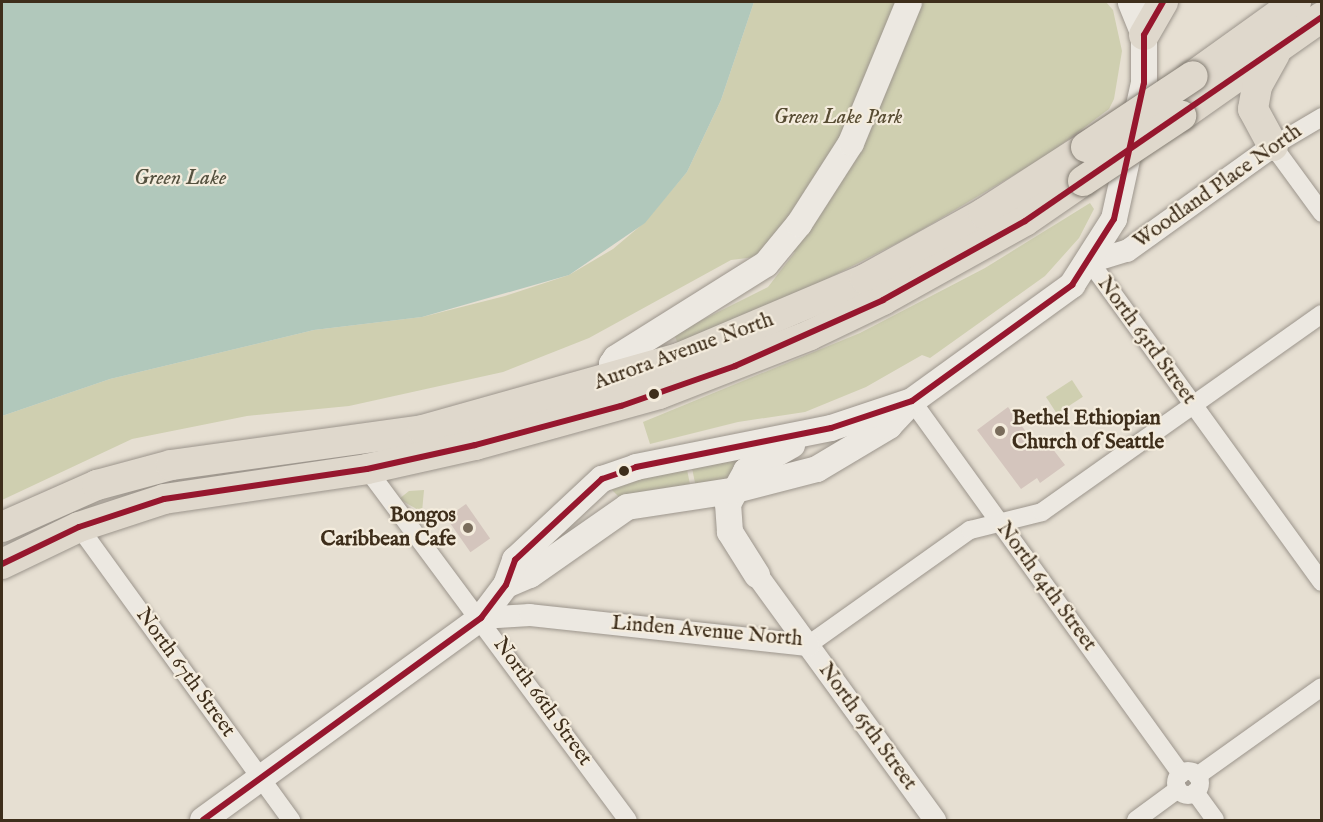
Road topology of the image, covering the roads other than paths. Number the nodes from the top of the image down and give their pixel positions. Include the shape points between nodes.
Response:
1 (909, 2) edge
2 (1131, 2) edge
3 (1163, 2) edge
4 (1296, 2) edge
5 (1322, 17) edge
6 (1144, 35) junction
7 (1281, 46) junction
8 (1322, 117) edge
9 (1273, 146) junction
10 (1322, 213) edge
11 (1090, 262) junction
12 (1322, 314) edge
13 (614, 380) junction
14 (912, 401) junction
15 (1192, 405) junction
16 (831, 428) junction
17 (366, 469) junction
18 (817, 469) junction
19 (589, 489) junction
20 (732, 491) junction
21 (613, 514) junction
22 (1000, 524) junction
23 (2, 527) edge
24 (79, 527) junction
25 (2, 564) edge
26 (757, 575) junction
27 (1322, 582) edge
28 (506, 585) junction
29 (481, 618) junction
30 (808, 645) junction
31 (1322, 687) edge
32 (261, 778) junction
33 (1188, 783) junction
34 (203, 820) edge
35 (291, 820) edge
36 (628, 820) edge
37 (935, 820) edge
38 (1136, 820) edge
39 (1215, 820) edge

1 - 13 main road via 851,143 799,224 756,270 616,358 612,364
2 - 6 main road, North 63rd Street
3 - 6 highway
4 - 13 highway, Aurora Avenue North, bridge via 1192,76 984,213 865,279 742,334
5 - 7 highway, Aurora Avenue North
6 - 11 main road, North 63rd Street via 1144,83 1114,219
7 - 9 highway via 1257,86 1253,109
7 - 17 highway, Aurora Avenue North, bridge via 1083,181 955,262 831,325 735,366 585,416
8 - 9 street, Woodland Place North
9 - 10 street
9 - 11 street, Woodland Place North via 1127,251
11 - 14 main road via 1072,285
11 - 15 street, North 63rd Street
12 - 15 street, Linden Avenue North
13 - 23 highway, Aurora Avenue North via 423,430 171,465 97,485
14 - 16 main road
14 - 18 main road via 889,426
14 - 22 street, North 64th Street
15 - 22 street, Linden Avenue North via 1042,512
15 - 27 street, North 63rd Street
16 - 19 main road via 621,470
16 - 20 main road via 763,459 746,471
17 - 24 highway, Aurora Avenue North via 193,492
17 - 29 street, North 66th Street
18 - 20 main road
18 - 26 main road via 741,498 737,524
19 - 21 main road
19 - 28 main road via 515,560
20 - 21 main road via 651,500
20 - 26 main road via 730,532
21 - 28 main road via 530,575
22 - 30 street, Linden Avenue North via 970,530
22 - 33 street, North 64th Street
24 - 25 highway, Aurora Avenue North
24 - 32 street, North 67th Street
26 - 30 street, North 65th Street
28 - 29 main road
29 - 30 street, Linden Avenue North via 530,615
29 - 32 main road
29 - 36 street, North 66th Street
30 - 37 street, North 65th Street
31 - 33 street
32 - 34 main road
32 - 35 street, North 67th Street
33 - 38 street
33 - 39 street, North 64th Street

